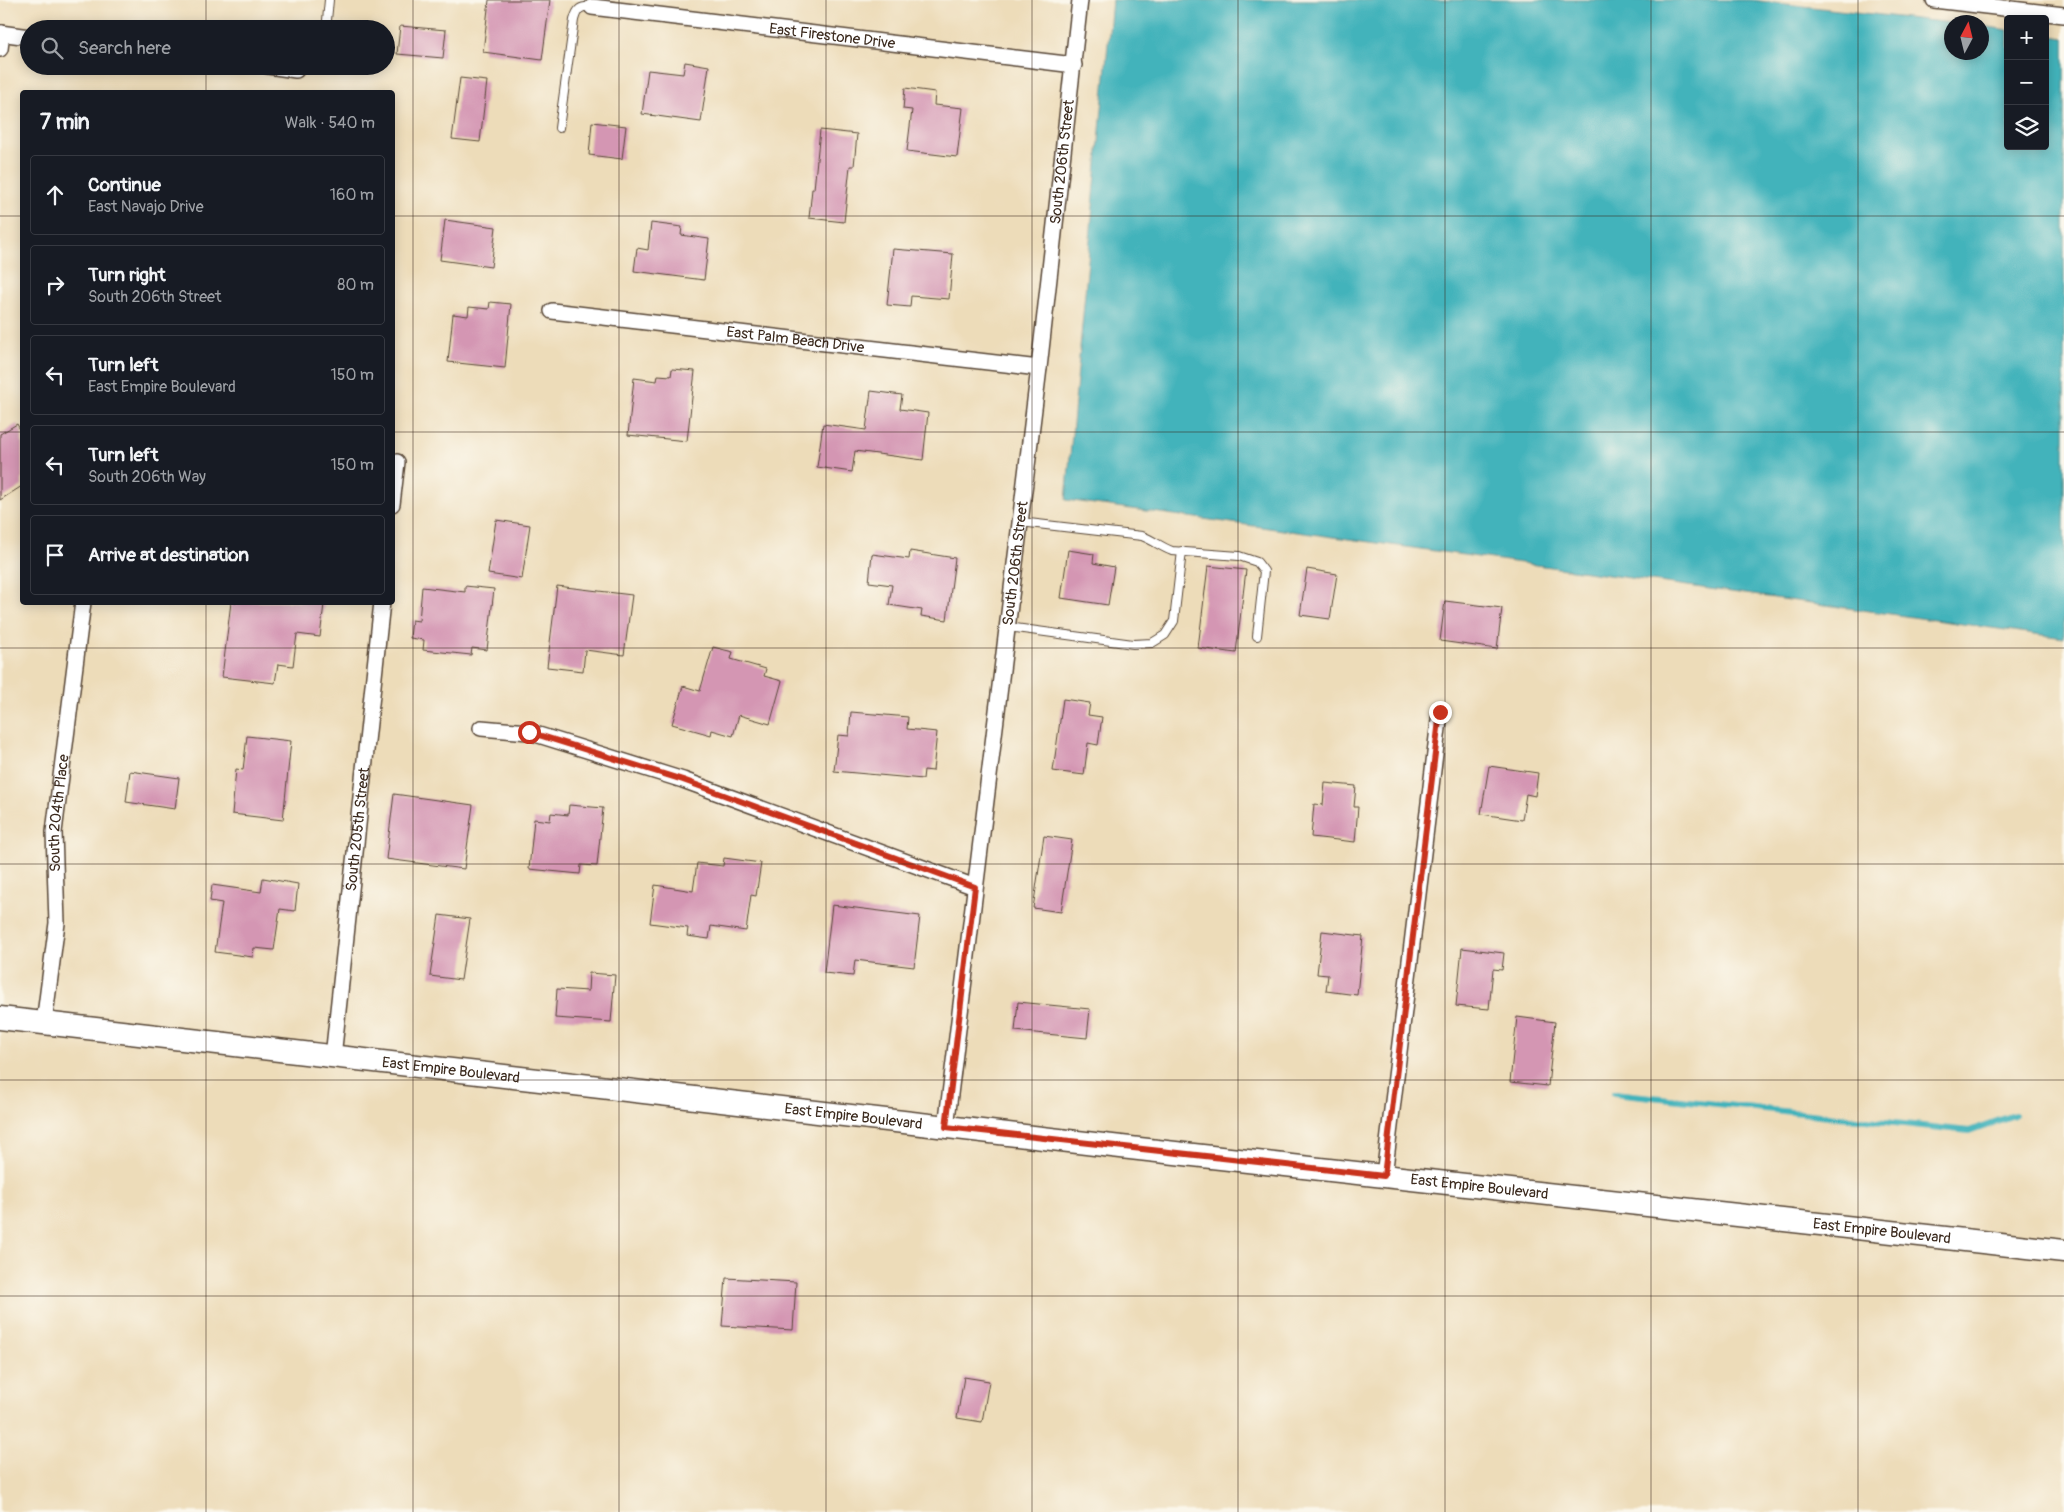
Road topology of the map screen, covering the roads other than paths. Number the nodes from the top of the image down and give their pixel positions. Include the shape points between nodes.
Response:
1 (329, 0) edge
2 (1080, 0) edge
3 (1934, 0) edge
4 (592, 7) joint
5 (2064, 15) edge
6 (327, 20) dead end
7 (1, 33) edge
8 (20, 36) edge
9 (0, 49) edge
10 (1074, 65) junction
11 (559, 128) dead end
12 (552, 311) dead end
13 (1039, 368) junction
14 (397, 462) dead end
15 (395, 479) edge
16 (1020, 522) junction
17 (1182, 552) junction
18 (83, 605) edge
19 (382, 605) edge
20 (1008, 627) junction
21 (1256, 636) dead end
22 (1440, 712) dead end
23 (481, 728) dead end
24 (975, 887) junction
25 (0, 1018) edge
26 (44, 1024) junction
27 (333, 1057) junction
28 (946, 1127) junction
29 (1384, 1176) junction
30 (2064, 1251) edge

1 - 6 lane
2 - 10 street, South 206th Street
3 - 5 street
4 - 10 street, East Firestone Drive
4 - 11 lane via 583,6 577,10 574,20
7 - 8 street
7 - 9 street
10 - 13 street, South 206th Street
12 - 13 street, East Palm Beach Drive
13 - 16 street, South 206th Street
14 - 15 street
16 - 17 lane via 1142,536 1162,547
16 - 20 street, South 206th Street
17 - 20 lane via 1174,621 1152,644
17 - 21 lane via 1239,556 1257,562 1264,571
18 - 26 street, South 204th Place via 54,832 57,923
19 - 27 street, South 205th Street
20 - 24 street, South 206th Street
22 - 29 street
23 - 24 street via 529,732 683,780
24 - 28 street, South 206th Street
25 - 26 main road, East Empire Boulevard
26 - 27 main road, East Empire Boulevard
27 - 28 main road, East Empire Boulevard
28 - 29 main road, East Empire Boulevard
29 - 30 main road, East Empire Boulevard

